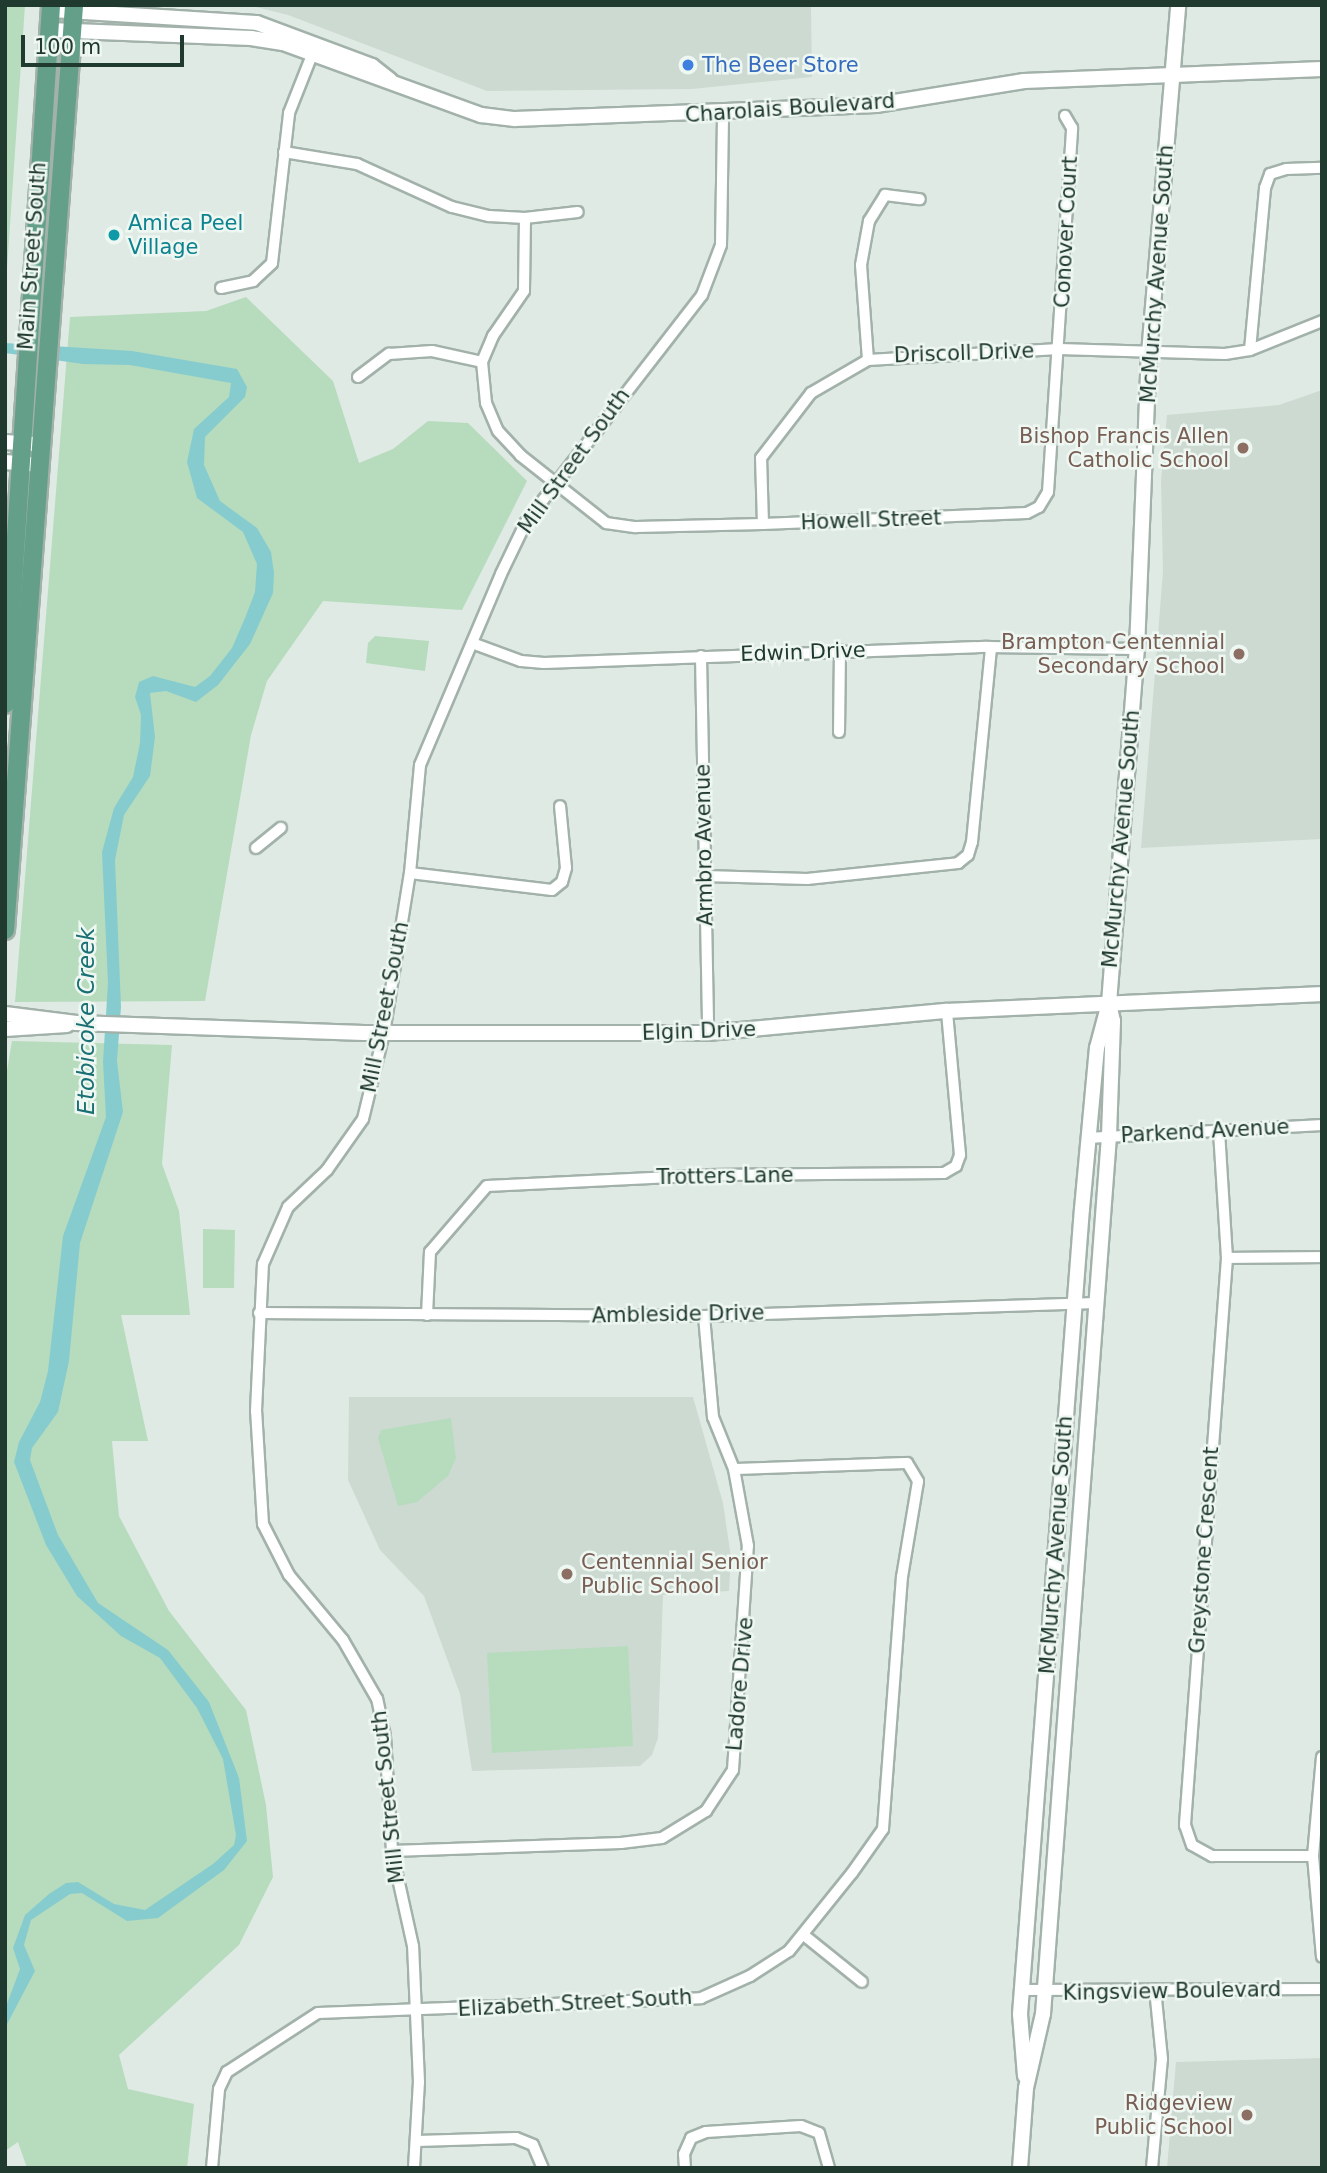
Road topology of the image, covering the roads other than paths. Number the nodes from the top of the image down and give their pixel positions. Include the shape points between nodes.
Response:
1 (1178, 5) edge
2 (51, 8) edge
3 (74, 8) edge
4 (49, 30) junction
5 (72, 31) junction
6 (314, 50) junction
7 (1322, 69) edge
8 (1171, 76) junction
9 (723, 113) junction
10 (1065, 116) dead end
11 (284, 152) junction
12 (1322, 168) edge
13 (920, 199) dead end
14 (578, 212) dead end
15 (525, 218) junction
16 (221, 288) dead end
17 (41, 319) junction
18 (1322, 321) edge
19 (1059, 349) junction
20 (1250, 349) junction
21 (1149, 354) junction
22 (868, 360) junction
23 (482, 362) junction
24 (358, 377) dead end
25 (23, 443) edge
26 (22, 464) edge
27 (555, 484) junction
28 (763, 524) junction
29 (472, 643) junction
30 (990, 647) junction
31 (1137, 649) junction
32 (841, 650) junction
33 (701, 656) junction
34 (13, 668) edge
35 (5, 704) edge
36 (839, 732) dead end
37 (560, 806) dead end
38 (281, 828) dead end
39 (256, 848) dead end
40 (410, 873) junction
41 (705, 876) junction
42 (5, 930) edge
43 (1322, 994) edge
44 (1109, 1003) junction
45 (947, 1011) junction
46 (5, 1014) edge
47 (76, 1023) junction
48 (5, 1029) edge
49 (384, 1033) junction
50 (708, 1033) junction
51 (1322, 1125) edge
52 (1219, 1131) junction
53 (1109, 1136) junction
54 (1088, 1138) junction
55 (1322, 1257) edge
56 (1227, 1258) junction
57 (1075, 1301) junction
58 (1096, 1303) junction
59 (260, 1313) junction
60 (426, 1315) junction
61 (704, 1316) junction
62 (734, 1469) junction
63 (1322, 1757) edge
64 (391, 1851) junction
65 (1313, 1856) junction
66 (805, 1936) junction
67 (1322, 1957) edge
68 (862, 1982) dead end
69 (1155, 1989) junction
70 (1322, 1989) edge
71 (1022, 1990) junction
72 (1045, 1992) junction
73 (415, 2010) junction
74 (1026, 2088) junction
75 (417, 2141) junction
76 (212, 2168) edge
77 (414, 2168) edge
78 (542, 2168) edge
79 (685, 2168) edge
80 (829, 2168) edge
81 (1020, 2168) edge
82 (1152, 2168) edge

1 - 8 street, McMurchy Avenue South
2 - 3 street, Charolais Boulevard
2 - 4 main road, Main Street South
3 - 5 main road, Main Street South
3 - 6 street, Charolais Boulevard via 257,23
4 - 5 street, Charolais Boulevard
4 - 17 main road, Main Street South
5 - 6 street, Charolais Boulevard via 251,38
5 - 17 main road, Main Street South
6 - 9 street, Charolais Boulevard via 369,78 390,80 481,115 515,119
6 - 11 street via 289,113
7 - 8 street, Charolais Boulevard
8 - 9 street, Charolais Boulevard via 1024,81 876,105
8 - 21 street, McMurchy Avenue South
9 - 27 street, Mill Street South via 721,245 702,295
10 - 19 street, Conover Court via 1072,128
11 - 15 street via 356,164 452,207
11 - 16 street via 272,264 253,281
12 - 20 street via 1270,174
13 - 22 street via 885,195 869,221 861,265
14 - 15 street
15 - 23 street via 524,291 493,336
17 - 25 main road, Main Street South via 36,385
18 - 20 street, Driscoll Drive
19 - 21 street, Driscoll Drive
19 - 22 street, Driscoll Drive
19 - 28 street, Howell Street via 1048,492 1039,507 1027,513
20 - 21 street, Driscoll Drive
21 - 31 street, McMurchy Avenue South
22 - 28 street, Driscoll Drive via 811,393 761,458
23 - 24 street via 432,351 389,354
23 - 27 street, Howell Street via 486,403 498,431
25 - 26 main road, Main Street South
26 - 34 main road, Main Street South
27 - 28 street, Howell Street via 606,523 636,527
27 - 29 street, Mill Street South via 526,522
29 - 33 street, Edwin Drive via 520,661 544,663
29 - 40 street, Mill Street South via 420,765
30 - 31 street, Edwin Drive
30 - 32 street, Edwin Drive
30 - 41 street via 968,855 958,863 807,879
31 - 44 street, McMurchy Avenue South
32 - 33 street, Edwin Drive
32 - 36 street
33 - 41 street, Armbro Avenue
34 - 35 main road, Main Street South
34 - 42 main road, Main Street South
37 - 40 street via 566,868 562,882 551,890
38 - 39 street
40 - 49 street, Mill Street South
41 - 50 street, Armbro Avenue
43 - 44 street, Elgin Drive
44 - 45 street, Elgin Drive
44 - 53 street, McMurchy Avenue South via 1113,1021
44 - 54 street, McMurchy Avenue South via 1101,1022
45 - 50 street, Elgin Drive
45 - 60 street, Trotters Lane via 960,1155 956,1166 944,1173 708,1175 487,1186 430,1252
46 - 47 street, Elgin Drive
47 - 48 street, Elgin Drive via 38,1030
47 - 49 street, Elgin Drive
49 - 50 street, Elgin Drive
49 - 59 street, Mill Street South via 363,1119 327,1170 288,1208 272,1236 263,1264
51 - 52 street, Parkend Avenue
52 - 53 street, Parkend Avenue
52 - 56 street, Greystone Crescent
53 - 54 street, Parkend Avenue
53 - 58 street, McMurchy Avenue South
54 - 57 street, McMurchy Avenue South
55 - 56 street
56 - 65 street, Greystone Crescent via 1185,1825 1192,1845 1212,1856
57 - 58 street, Ambleside Drive
57 - 61 street, Ambleside Drive
57 - 71 street, McMurchy Avenue South
58 - 72 street, McMurchy Avenue South
59 - 60 street, Ambleside Drive
59 - 64 street, Mill Street South via 256,1411 263,1524 289,1575 343,1640 377,1699 385,1736
60 - 61 street, Ambleside Drive
61 - 62 street, Ladore Drive via 713,1417
62 - 64 street, Ladore Drive via 748,1546 748,1578 733,1770 706,1811 662,1838
62 - 66 street, Elizabeth Street South via 907,1463 918,1481 902,1577 883,1829
63 - 65 street
64 - 73 street, Mill Street South via 413,1947
65 - 67 street
66 - 68 street
66 - 73 street, Elizabeth Street South via 750,1976 701,1998
69 - 70 street, Kingsview Boulevard
69 - 72 street, Kingsview Boulevard
69 - 82 street via 1162,2059
71 - 72 street, Kingsview Boulevard
71 - 74 street, McMurchy Avenue South
72 - 74 street, McMurchy Avenue South
73 - 75 street, Mill Street South
73 - 76 street, Elizabeth Street South via 318,2013 227,2072 219,2089
74 - 81 street, McMurchy Avenue South
75 - 77 street, Mill Street South
75 - 78 street via 516,2138 533,2145
79 - 80 street via 684,2154 691,2138 706,2132 801,2126 819,2133

